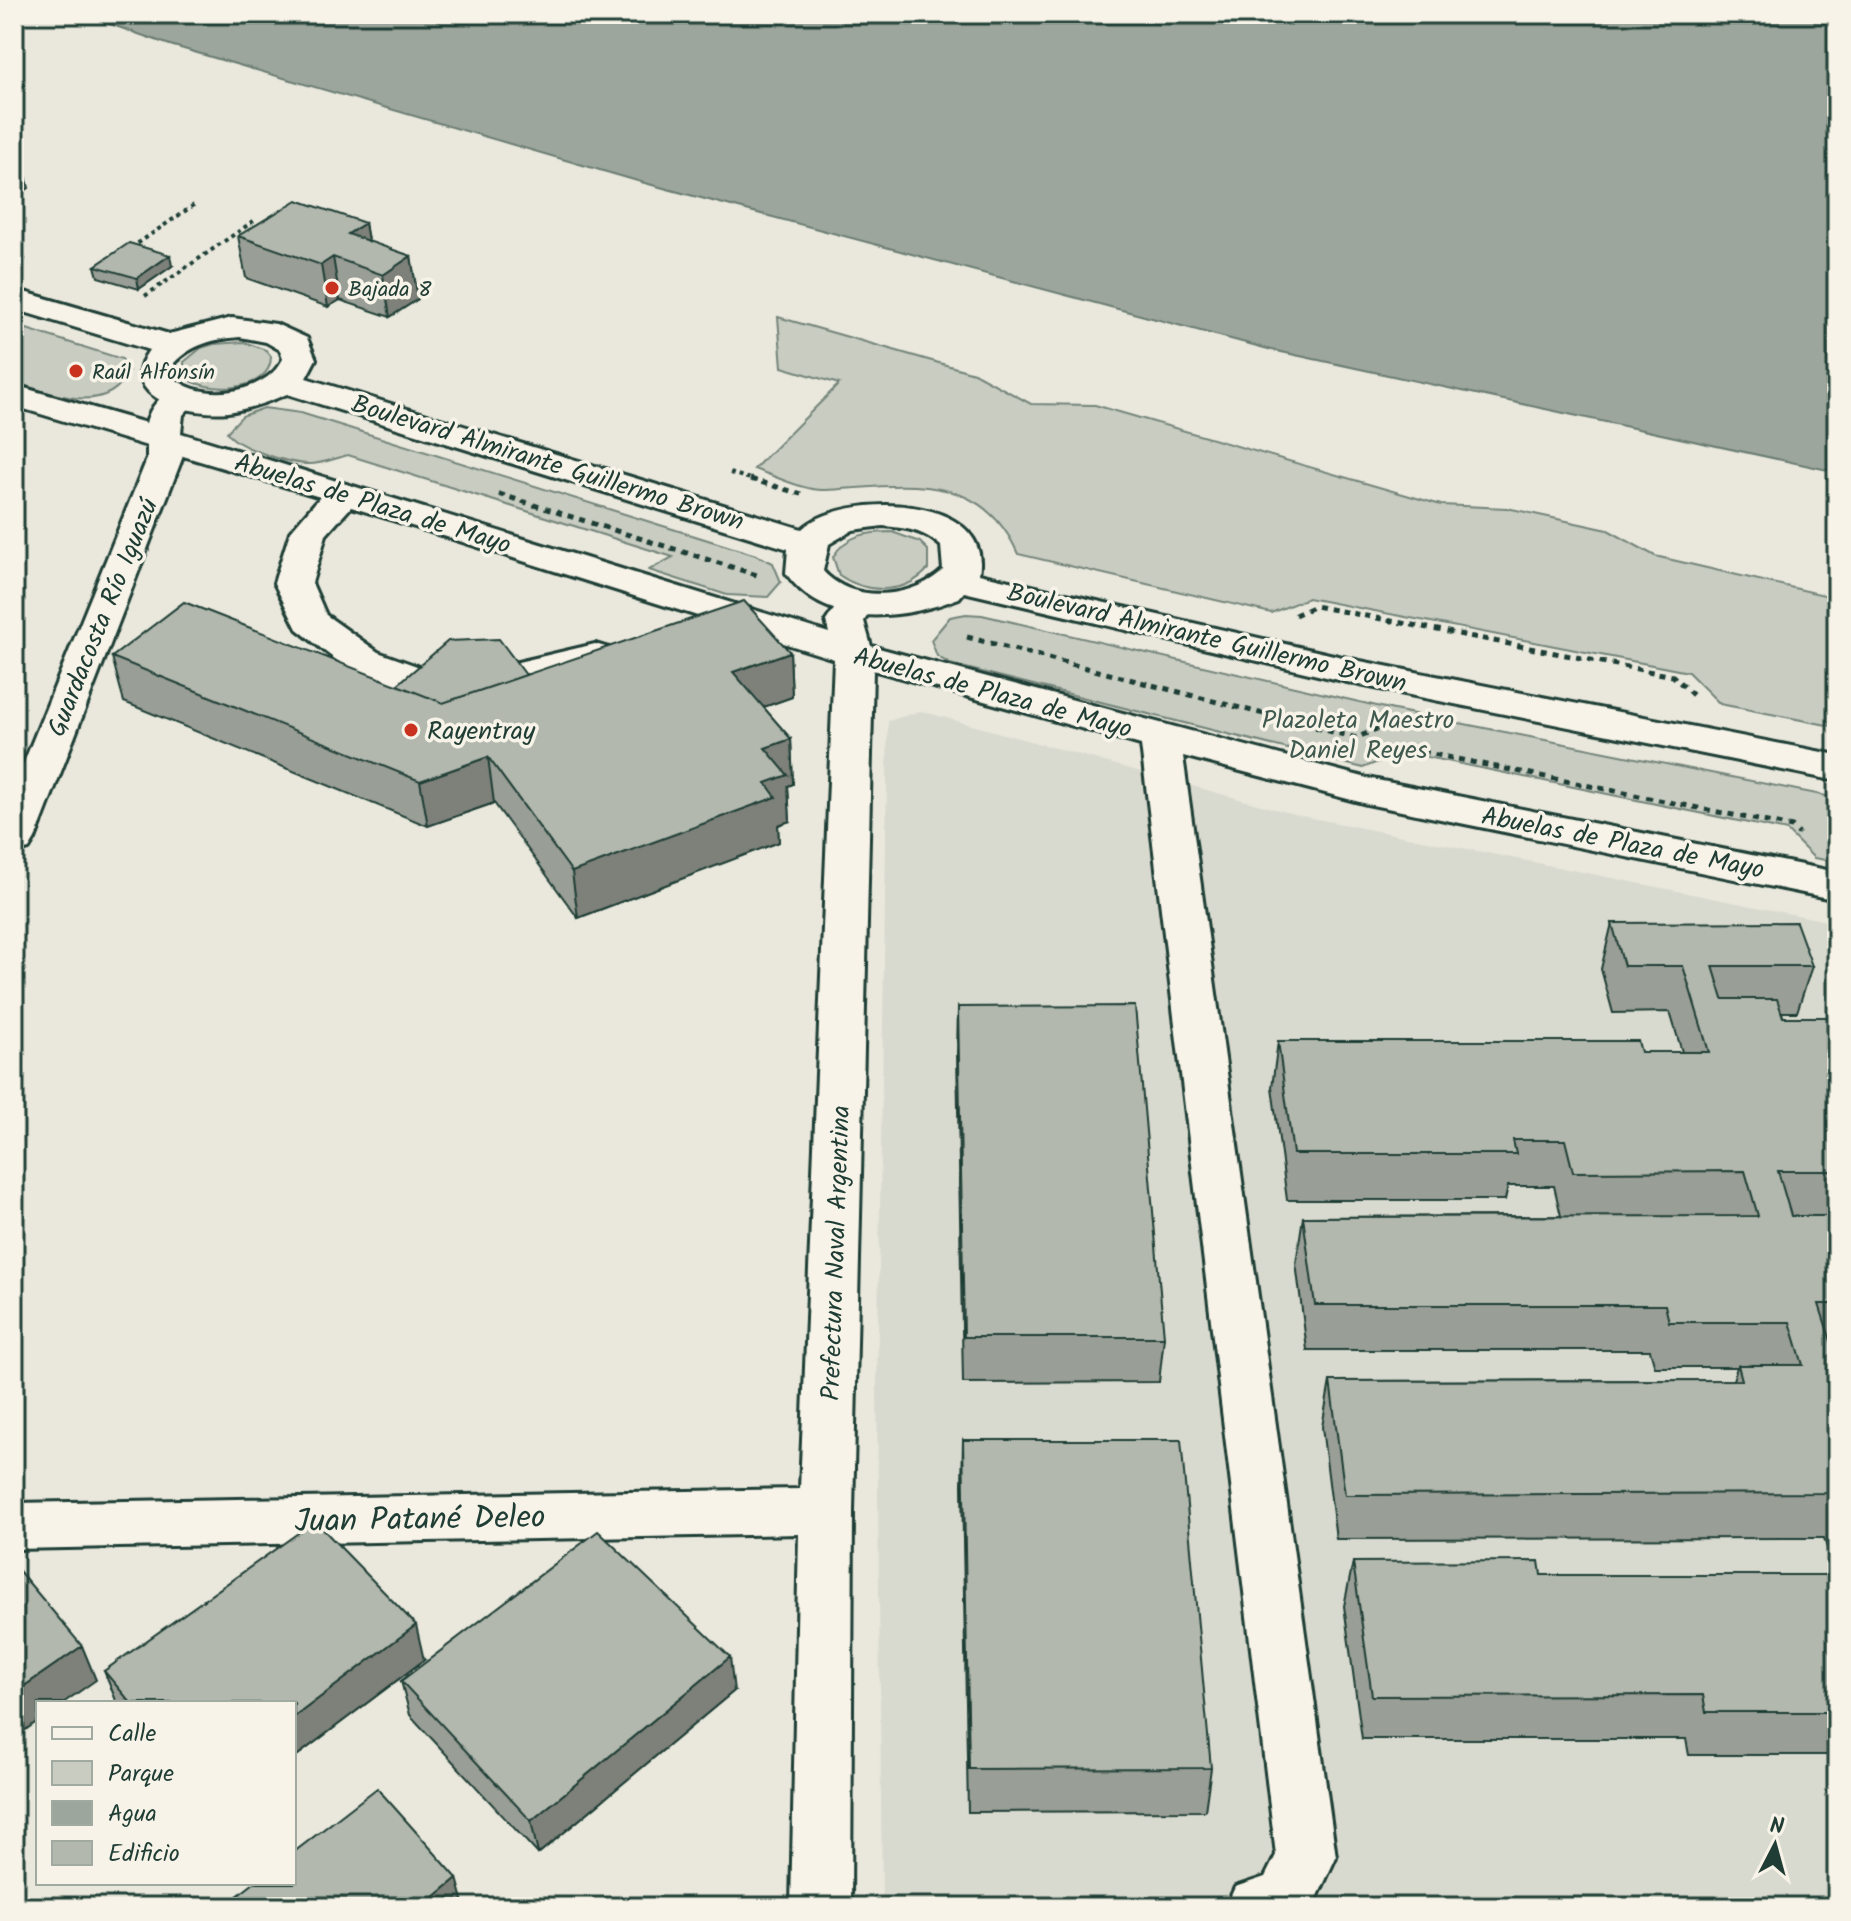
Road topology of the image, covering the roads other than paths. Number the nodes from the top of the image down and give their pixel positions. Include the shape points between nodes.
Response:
1 (14, 299) edge
2 (172, 346) junction
3 (285, 382) junction
4 (14, 395) edge
5 (182, 398) junction
6 (165, 438) junction
7 (344, 493) junction
8 (811, 544) junction
9 (954, 579) junction
10 (856, 604) junction
11 (748, 605) junction
12 (682, 634) edge
13 (624, 649) edge
14 (854, 653) junction
15 (1160, 737) junction
16 (1837, 768) edge
17 (14, 839) edge
18 (1837, 886) edge
19 (826, 1511) junction
20 (14, 1526) edge
21 (821, 1907) edge
22 (1256, 1907) edge

1 - 2 street
2 - 3 street via 217,329 280,334 300,353 299,365
2 - 5 street via 155,368 156,381
3 - 5 street via 231,402
3 - 8 street, Boulevard Almirante Guillermo Brown
4 - 6 street
5 - 6 street, Guardacosta Río Iguazú via 166,409 161,422
6 - 7 street, Abuelas de Plaza de Mayo
6 - 17 street, Guardacosta Río Iguazú via 165,459
7 - 11 street, Abuelas de Plaza de Mayo
7 - 13 street via 308,532 293,583 310,621 364,660 423,682 475,684
8 - 9 street via 836,524 858,517 907,517 930,523 959,546 962,561
8 - 10 street via 804,565 810,580 825,593
9 - 10 street via 926,599 901,605
9 - 16 street, Boulevard Almirante Guillermo Brown via 1360,673
10 - 14 street, Prefectura Naval Argentina via 845,621
11 - 12 street
11 - 14 street, Abuelas de Plaza de Mayo
14 - 15 street, Abuelas de Plaza de Mayo
14 - 19 street, Prefectura Naval Argentina
15 - 18 street, Abuelas de Plaza de Mayo via 1367,791
15 - 22 street via 1306,1857 1284,1902
19 - 20 street, Juan Patané Deleo
19 - 21 street, Prefectura Naval Argentina

